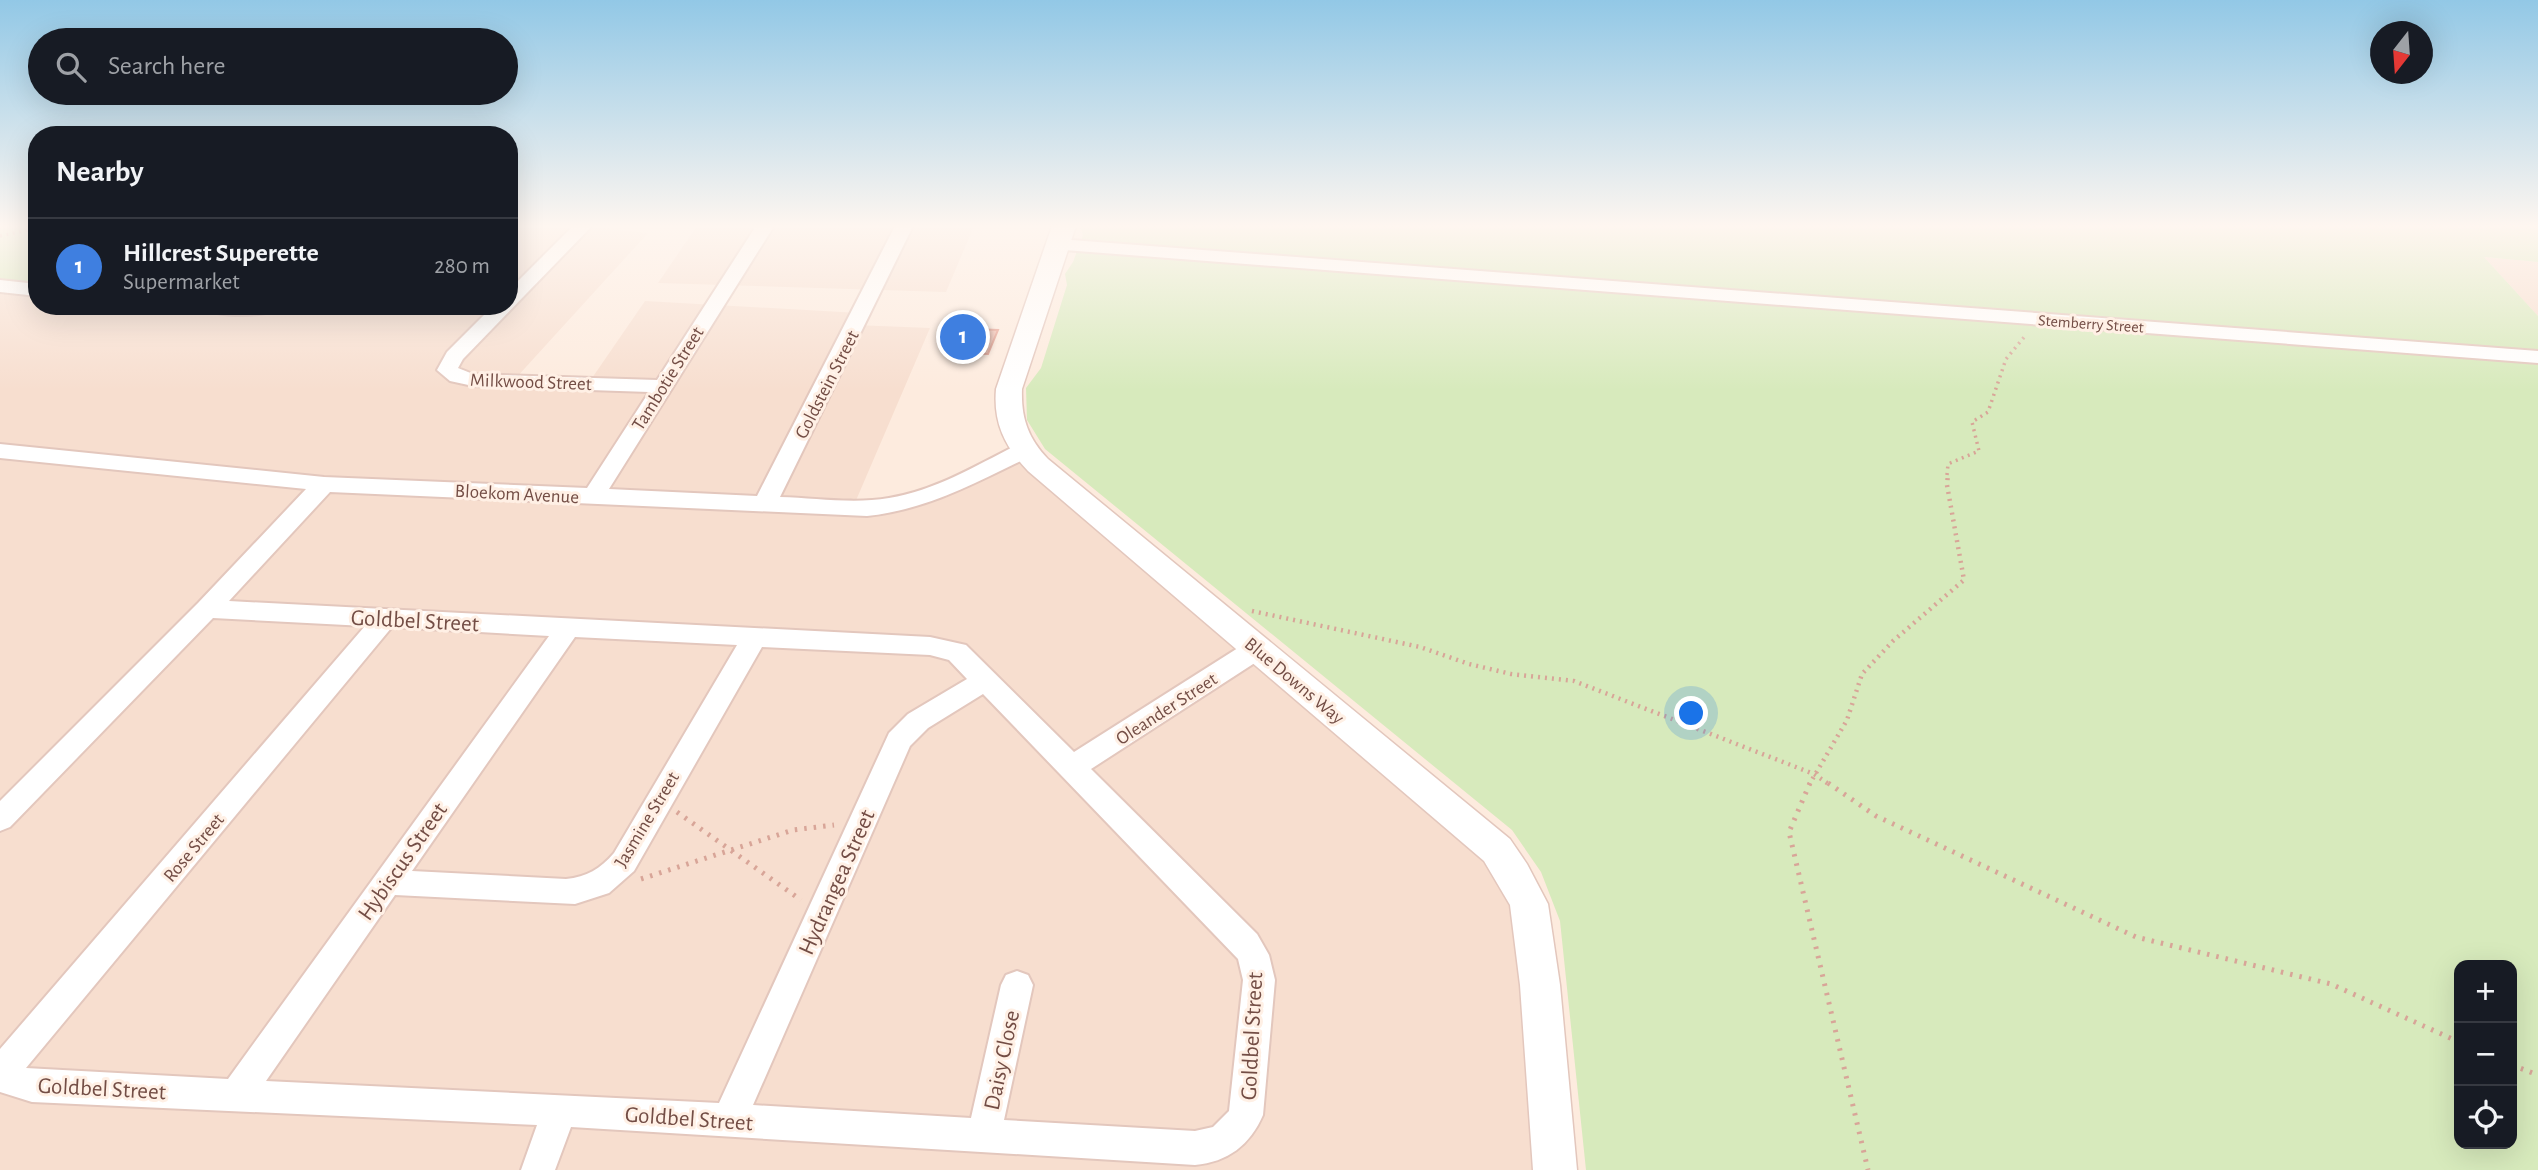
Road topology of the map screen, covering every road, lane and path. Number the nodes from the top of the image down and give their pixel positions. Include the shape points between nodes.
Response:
1 (730, 281) edge
2 (877, 281) edge
3 (1046, 281) edge
4 (1591, 281) edge
5 (0, 286) edge
6 (28, 289) edge
7 (495, 315) edge
8 (2038, 319) junction
9 (2538, 357) edge
10 (662, 386) junction
11 (0, 451) edge
12 (1023, 451) junction
13 (324, 484) junction
14 (593, 496) junction
15 (765, 503) junction
16 (207, 609) junction
17 (1245, 610) dead end
18 (385, 619) junction
19 (568, 628) junction
20 (754, 638) junction
21 (1258, 648) junction
22 (986, 680) junction
23 (1073, 767) junction
24 (1814, 774) junction
25 (660, 798) junction
26 (0, 819) edge
27 (863, 822) junction
28 (733, 851) junction
29 (618, 870) junction
30 (387, 882) junction
31 (821, 916) junction
32 (1017, 985) dead end
33 (2454, 1039) edge
34 (2517, 1067) edge
35 (0, 1075) edge
36 (2538, 1075) edge
37 (236, 1095) junction
38 (560, 1110) junction
39 (729, 1120) junction
40 (984, 1135) junction
41 (538, 1170) edge
42 (1555, 1170) edge
43 (1868, 1170) edge

1 - 10 street, Tambotie Street
2 - 15 street, Goldstein Street
3 - 12 street, Blue Downs Way via 1009,389 1009,422
4 - 8 street, Stemberry Street
5 - 6 street
7 - 10 street, Milkwood Street via 454,356 447,370 473,380
8 - 9 street, Stemberry Street
8 - 24 path via 2040,328 2018,340 2000,374 1988,412 1972,422 1979,451 1948,464 1947,485 1964,579 1863,674 1847,720
10 - 14 street, Tambotie Street
11 - 13 street, Bloekom Avenue
12 - 15 street, Bloekom Avenue via 901,505
12 - 21 street, Blue Downs Way
13 - 14 street, Bloekom Avenue
13 - 16 street
14 - 15 street, Bloekom Avenue
16 - 18 street, Goldbel Street
16 - 26 street
17 - 24 path via 1420,647 1511,674 1574,681
18 - 19 street, Goldbel Street
18 - 35 street, Rose Street
19 - 20 street, Goldbel Street
19 - 30 street, Hybiscus Street
20 - 22 street, Goldbel Street via 940,647 957,652
20 - 25 street, Jasmine Street
21 - 23 street, Oleander Street
21 - 42 street, Blue Downs Way via 1497,850 1514,875 1529,904
22 - 23 street, Goldbel Street
22 - 27 street, Hydrangea Street via 904,733
23 - 40 street, Goldbel Street via 1238,933 1253,955 1259,979 1249,1103 1240,1127 1208,1147
24 - 33 path via 1876,816 2136,937 2331,984
24 - 43 path via 1789,832
25 - 28 path
25 - 29 street, Jasmine Street
27 - 28 path via 793,830
27 - 31 street, Hydrangea Street
28 - 29 path via 642,879
28 - 31 path
29 - 30 street, Jasmine Street via 595,886 576,891
30 - 37 street, Hybiscus Street
31 - 39 street, Hydrangea Street
32 - 40 street, Daisy Close
34 - 36 path
35 - 37 street, Goldbel Street via 32,1086
37 - 38 street, Goldbel Street
38 - 39 street, Goldbel Street
38 - 41 street
39 - 40 street, Goldbel Street

